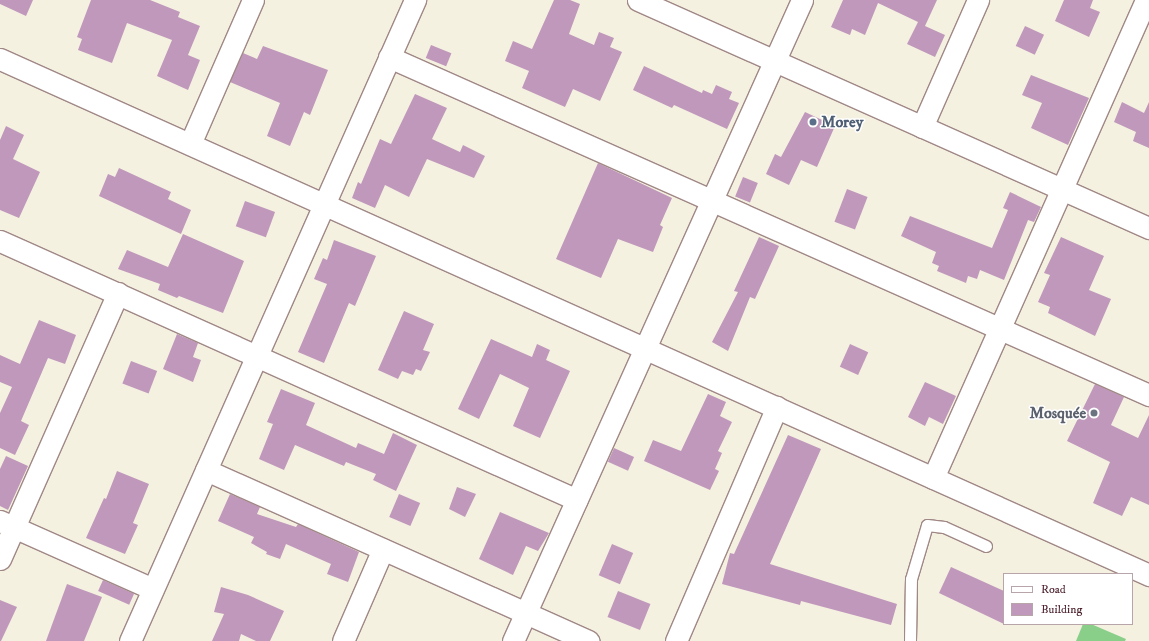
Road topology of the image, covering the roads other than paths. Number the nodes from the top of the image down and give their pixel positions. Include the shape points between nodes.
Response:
1 (253, 0) edge
2 (415, 0) edge
3 (638, 0) edge
4 (802, 0) edge
5 (978, 0) edge
6 (1146, 0) edge
7 (1141, 31) edge
8 (389, 57) junction
9 (0, 59) edge
10 (774, 61) junction
11 (922, 127) junction
12 (190, 144) junction
13 (1062, 189) junction
14 (712, 200) junction
15 (324, 204) junction
16 (1149, 228) edge
17 (0, 241) edge
18 (118, 293) junction
19 (999, 328) junction
20 (645, 348) junction
21 (256, 356) junction
22 (1149, 395) edge
23 (777, 408) junction
24 (206, 470) junction
25 (933, 478) junction
26 (577, 500) junction
27 (7, 524) edge
28 (986, 546) dead end
29 (383, 549) junction
30 (0, 560) edge
31 (1149, 575) edge
32 (153, 589) junction
33 (526, 614) junction
34 (130, 641) edge
35 (343, 641) edge
36 (513, 641) edge
37 (588, 641) edge
38 (676, 641) edge
39 (910, 641) edge

1 - 12 street
2 - 8 street
3 - 10 street
4 - 10 street
5 - 11 street
6 - 7 street
7 - 13 street
8 - 14 street
8 - 15 street
9 - 12 street
10 - 11 street
10 - 14 street
11 - 13 street
12 - 15 street
13 - 16 street
13 - 19 street
14 - 19 street
14 - 20 street
15 - 20 street
15 - 21 street
17 - 18 street
18 - 21 street
18 - 27 street
19 - 22 street
19 - 25 street
20 - 23 street
20 - 26 street
21 - 24 street
21 - 26 street
23 - 25 street
23 - 38 street
24 - 29 street
24 - 32 street
25 - 31 street
26 - 33 street
27 - 30 street
27 - 32 street
28 - 39 lane via 944,527 927,525 911,579
29 - 33 street
29 - 35 street
32 - 34 street
33 - 36 street
33 - 37 street

